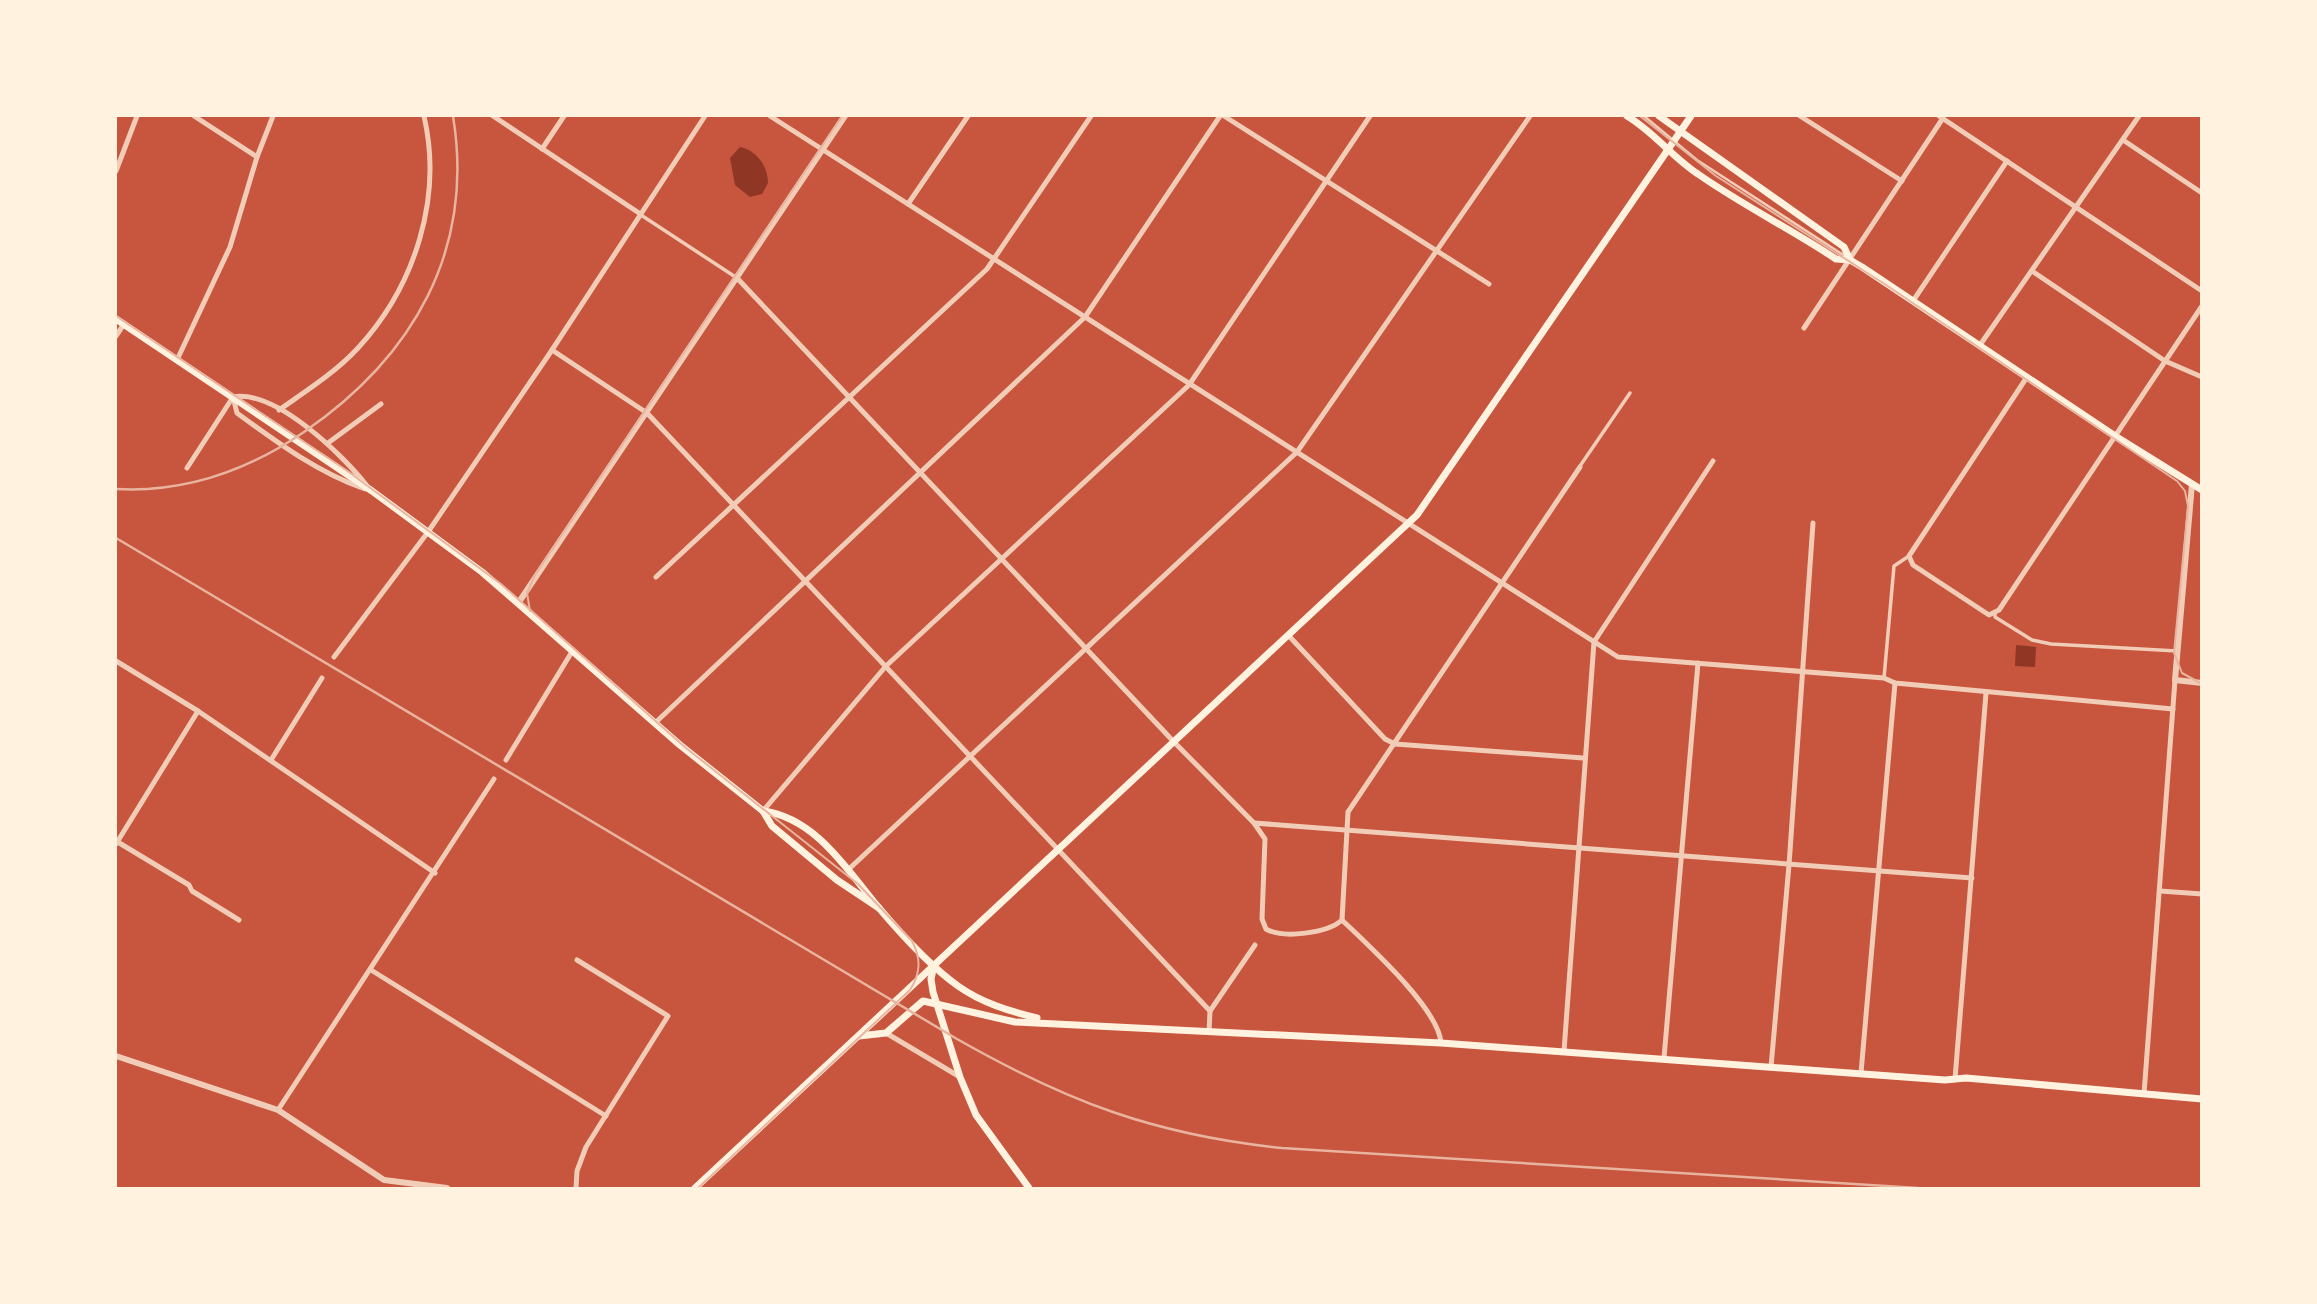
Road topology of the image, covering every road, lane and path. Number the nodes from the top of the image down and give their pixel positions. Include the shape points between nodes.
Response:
1 (137, 116) edge
2 (194, 116) edge
3 (273, 116) edge
4 (424, 116) edge
5 (493, 116) edge
6 (564, 116) edge
7 (705, 116) edge
8 (769, 116) edge
9 (845, 116) edge
10 (968, 116) edge
11 (1091, 116) edge
12 (1222, 116) edge
13 (1370, 116) edge
14 (1530, 116) edge
15 (1628, 116) edge
16 (1644, 116) edge
17 (1659, 116) edge
18 (1690, 116) edge
19 (1800, 116) edge
20 (1942, 116) edge
21 (2139, 116) edge
22 (1668, 122) junction
23 (1680, 131) junction
24 (2123, 140) junction
25 (1674, 141) junction
26 (542, 149) junction
27 (822, 149) junction
28 (1669, 149) junction
29 (257, 157) junction
30 (2007, 161) junction
31 (116, 171) edge
32 (1326, 180) junction
33 (1902, 181) junction
34 (2202, 192) edge
35 (908, 204) junction
36 (2076, 207) junction
37 (639, 213) junction
38 (1438, 251) junction
39 (995, 259) junction
40 (1850, 260) junction
41 (2032, 271) junction
42 (737, 278) junction
43 (1489, 284) dead end
44 (2202, 290) edge
45 (1913, 300) junction
46 (2202, 306) edge
47 (1085, 317) junction
48 (116, 319) edge
49 (124, 324) junction
50 (1804, 328) dead end
51 (116, 336) edge
52 (1980, 345) junction
53 (552, 350) junction
54 (177, 360) junction
55 (2165, 360) junction
56 (2027, 377) junction
57 (2202, 377) edge
58 (1189, 385) junction
59 (1630, 393) dead end
60 (233, 397) junction
61 (848, 397) junction
62 (381, 404) dead end
63 (279, 410) junction
64 (647, 413) junction
65 (2115, 436) junction
66 (328, 443) junction
67 (1297, 452) junction
68 (1713, 461) dead end
69 (1580, 467) joint
70 (187, 468) dead end
71 (922, 473) junction
72 (2192, 484) junction
73 (2202, 490) edge
74 (372, 491) junction
75 (734, 504) junction
76 (1813, 523) dead end
77 (1409, 524) junction
78 (428, 532) junction
79 (1909, 556) junction
80 (1004, 559) junction
81 (656, 576) dead end
82 (806, 581) junction
83 (1502, 583) junction
84 (519, 602) junction
85 (1997, 612) junction
86 (1289, 636) junction
87 (1594, 642) junction
88 (1088, 649) junction
89 (573, 650) junction
90 (2176, 651) junction
91 (334, 657) dead end
92 (116, 661) edge
93 (1698, 663) junction
94 (886, 666) junction
95 (1801, 671) junction
96 (322, 678) dead end
97 (1884, 678) junction
98 (2175, 680) junction
99 (1895, 683) junction
100 (2202, 683) edge
101 (1986, 693) junction
102 (2173, 709) junction
103 (198, 711) junction
104 (655, 723) junction
105 (1174, 742) junction
106 (1395, 744) junction
107 (971, 756) junction
108 (1583, 758) junction
109 (271, 760) junction
110 (506, 760) dead end
111 (494, 779) dead end
112 (763, 811) junction
113 (1254, 822) junction
114 (1346, 829) junction
115 (116, 843) edge
116 (1578, 846) junction
117 (1058, 849) junction
118 (1684, 856) junction
119 (1789, 865) junction
120 (850, 868) junction
121 (1880, 870) junction
122 (435, 873) junction
123 (1972, 878) junction
124 (2160, 891) junction
125 (2202, 894) edge
126 (879, 908) junction
127 (239, 920) dead end
128 (1342, 920) junction
129 (1255, 946) dead end
130 (577, 960) dead end
131 (935, 965) junction
132 (371, 970) junction
133 (937, 1004) junction
134 (1210, 1011) junction
135 (1047, 1021) junction
136 (886, 1032) junction
137 (1209, 1032) junction
138 (859, 1036) junction
139 (1441, 1043) junction
140 (1564, 1051) junction
141 (116, 1056) edge
142 (1664, 1058) junction
143 (1771, 1067) junction
144 (1861, 1073) junction
145 (960, 1077) junction
146 (1955, 1079) junction
147 (2144, 1094) junction
148 (2202, 1099) edge
149 (278, 1110) junction
150 (606, 1116) junction
151 (447, 1188) edge
152 (576, 1188) edge
153 (695, 1188) edge
154 (1029, 1188) edge

1 - 31 street
2 - 29 street
3 - 29 street
4 - 63 street via 428,194 422,233 405,278 358,348
5 - 26 street
6 - 26 street
7 - 37 street
8 - 27 street
9 - 27 street
10 - 35 street
11 - 39 street
12 - 32 street
12 - 47 street
13 - 32 street
14 - 38 street
15 - 28 main road
16 - 25 lane
17 - 22 main road
18 - 23 main road
19 - 33 street
20 - 30 street
20 - 33 street
21 - 24 street
22 - 23 main road
22 - 25 lane
23 - 25 main road
23 - 40 main road via 1843,247
24 - 34 street
24 - 36 street
25 - 28 main road
25 - 40 lane
26 - 37 street
27 - 35 street
27 - 42 street
28 - 40 main road via 1720,189 1836,259
28 - 77 main road
29 - 54 street via 230,247
30 - 36 street
30 - 45 street
32 - 38 street
32 - 58 street
33 - 40 street
35 - 39 street
36 - 41 street
36 - 44 street
37 - 42 street
37 - 53 street
38 - 43 street
38 - 67 street
39 - 47 street
39 - 61 street
40 - 45 main road
40 - 50 street
41 - 52 street
41 - 55 street
42 - 61 street
42 - 64 street
45 - 52 main road
46 - 55 street
47 - 58 street
47 - 71 street
48 - 49 main road
49 - 51 street
49 - 54 main road
52 - 56 main road
53 - 64 street
53 - 78 street
54 - 60 main road
55 - 57 street
55 - 65 street
56 - 65 main road
56 - 79 street
58 - 67 street
58 - 80 street
59 - 69 street
60 - 63 street via 252,396
60 - 70 street
60 - 74 main road
60 - 74 street via 237,414 278,443 319,470
61 - 71 street
61 - 75 street
62 - 66 street
63 - 66 street
64 - 75 street
64 - 84 street
65 - 72 main road
65 - 85 street
66 - 74 street
67 - 77 street
67 - 88 street
68 - 87 street
69 - 83 street
71 - 80 street
71 - 82 street
72 - 73 main road
72 - 90 street
74 - 78 main road
75 - 81 street
75 - 82 street
76 - 95 street
77 - 83 street
77 - 86 main road
78 - 84 main road
78 - 91 street
79 - 85 street via 1913,565 1984,613
79 - 97 street via 1894,566
80 - 88 street
80 - 94 street
82 - 94 street
82 - 104 street
83 - 87 street
83 - 106 street
84 - 89 main road
85 - 90 street via 1995,617 2039,641
86 - 105 main road
86 - 106 street via 1385,739
87 - 93 street via 1618,657
87 - 108 street
88 - 105 street
88 - 107 street
89 - 104 main road
89 - 110 street
90 - 98 street
92 - 103 street
93 - 95 street
93 - 118 street
94 - 107 street
94 - 112 street
95 - 97 street
95 - 119 street
96 - 109 street
97 - 99 street
98 - 100 street
98 - 102 street
99 - 101 street
99 - 121 street
101 - 102 street
101 - 123 street
102 - 124 street
103 - 109 street
103 - 115 street
104 - 112 main road
105 - 113 street
105 - 117 main road
106 - 108 street
106 - 114 street via 1348,812
107 - 117 street
107 - 120 street
108 - 116 street
109 - 122 street
111 - 122 street
112 - 120 main road via 792,820
112 - 126 main road via 772,826
113 - 114 street
113 - 128 street via 1265,843 1262,919 1266,929 1280,933 1331,929
114 - 116 street
114 - 128 street
115 - 127 street
116 - 118 street
116 - 140 street
117 - 131 main road
117 - 134 street
118 - 119 street
118 - 142 street
119 - 121 street
119 - 143 street
120 - 126 main road
121 - 123 street
121 - 144 street
122 - 132 street
123 - 146 street
124 - 125 street
124 - 147 street
126 - 131 main road
128 - 139 street via 1431,1013
129 - 134 street
130 - 150 street via 667,1016
131 - 133 main road via 931,979
131 - 135 main road via 987,1003
131 - 138 main road
132 - 149 street
132 - 150 street
133 - 135 main road via 1003,1020
133 - 136 main road via 923,1001
133 - 145 main road
134 - 137 street
135 - 137 main road
136 - 138 main road
136 - 145 street
137 - 139 main road
138 - 153 main road
139 - 140 main road
140 - 142 main road
141 - 149 street
142 - 143 main road
143 - 144 main road
144 - 146 main road
145 - 154 main road via 982,1125
146 - 147 main road
147 - 148 main road
149 - 151 street via 384,1180
150 - 152 street via 586,1147

